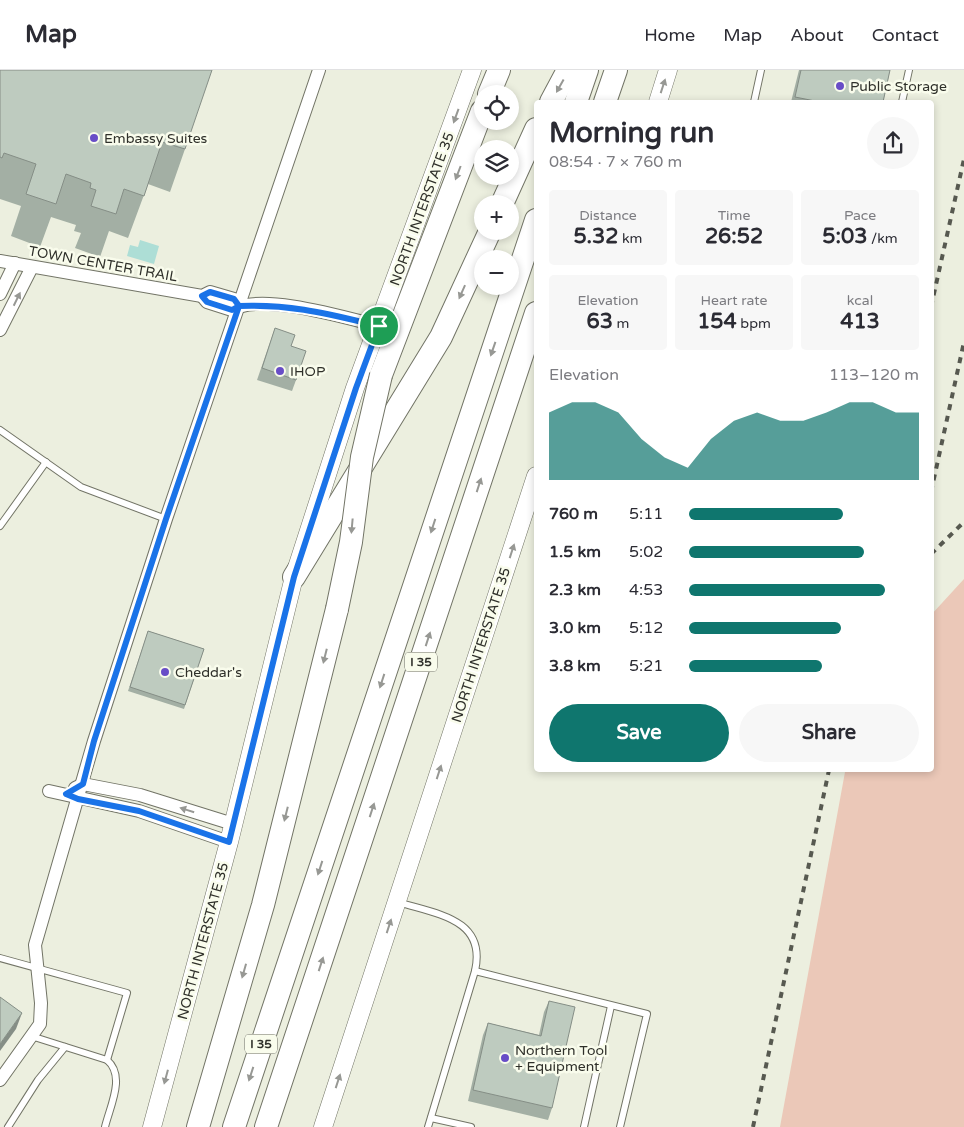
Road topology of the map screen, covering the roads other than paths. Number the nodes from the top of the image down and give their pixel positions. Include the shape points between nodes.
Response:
1 (319, 70) edge
2 (472, 70) edge
3 (499, 70) edge
4 (568, 70) edge
5 (587, 70) edge
6 (616, 70) edge
7 (668, 70) edge
8 (761, 70) edge
9 (909, 70) edge
10 (493, 85) edge
11 (552, 100) edge
12 (577, 100) edge
13 (606, 100) edge
14 (659, 100) edge
15 (754, 100) edge
16 (902, 100) edge
17 (475, 130) edge
18 (534, 133) edge
19 (506, 195) edge
20 (534, 226) edge
21 (486, 240) edge
22 (0, 261) edge
23 (14, 263) junction
24 (32, 267) junction
25 (0, 294) edge
26 (239, 306) junction
27 (534, 319) edge
28 (1, 326) edge
29 (379, 326) junction
30 (0, 430) edge
31 (46, 462) junction
32 (534, 482) edge
33 (166, 519) junction
34 (0, 526) edge
35 (294, 577) junction
36 (83, 784) junction
37 (49, 791) dead end
38 (72, 797) junction
39 (234, 824) junction
40 (229, 842) junction
41 (396, 902) junction
42 (0, 958) edge
43 (38, 968) junction
44 (475, 971) junction
45 (611, 1006) junction
46 (306, 1010) junction
47 (31, 1036) junction
48 (65, 1047) junction
49 (107, 1060) junction
50 (0, 1080) edge
51 (432, 1118) junction
52 (8, 1127) edge
53 (104, 1127) edge
54 (152, 1127) edge
55 (198, 1127) edge
56 (234, 1127) edge
57 (266, 1127) edge
58 (280, 1127) edge
59 (323, 1127) edge
60 (428, 1127) edge
61 (472, 1127) edge
62 (584, 1127) edge
63 (620, 1127) edge

1 - 26 street
2 -> 29 main road, NORTH INTERSTATE 35
3 - 10 highway
4 -> 11 highway
5 - 12 highway
6 - 13 highway
14 -> 7 main road
8 - 15 lane
9 - 16 lane
17 -> 55 highway, bridge via 381,375 362,456 348,559 337,609 263,905
18 - 19 highway
20 -> 56 highway, I 35
21 -> 35 highway via 440,336
22 - 23 street, TOWN CENTER TRAIL
23 - 24 street, TOWN CENTER TRAIL
23 - 25 street
24 - 26 street, TOWN CENTER TRAIL via 202,296 207,302 232,310
28 -> 24 street
26 - 29 street, TOWN CENTER TRAIL via 303,308
26 - 33 street
46 -> 27 highway, I 35
29 - 35 main road, NORTH INTERSTATE 35
30 - 31 lane
31 - 33 lane via 82,487
31 - 34 lane
41 -> 32 main road, NORTH INTERSTATE 35
33 - 36 street
35 - 39 main road, NORTH INTERSTATE 35
36 - 38 street
39 -> 36 street via 140,795
37 - 38 street
38 - 40 street via 139,811
38 - 43 street via 35,945
39 - 40 main road, NORTH INTERSTATE 35
40 -> 54 main road, NORTH INTERSTATE 35
41 - 44 lane via 464,926 471,933 477,952
59 -> 41 main road, NORTH INTERSTATE 35
42 - 43 lane
43 - 47 street via 40,1024
43 - 49 lane via 127,993
44 - 45 lane
44 - 51 lane
45 - 62 lane
45 - 63 lane via 647,1014
46 - 57 highway, I 35
46 - 58 highway
47 - 48 lane
47 - 50 street
48 - 49 lane
48 - 52 lane
49 - 53 lane via 117,1074
51 - 60 lane
51 - 61 lane

